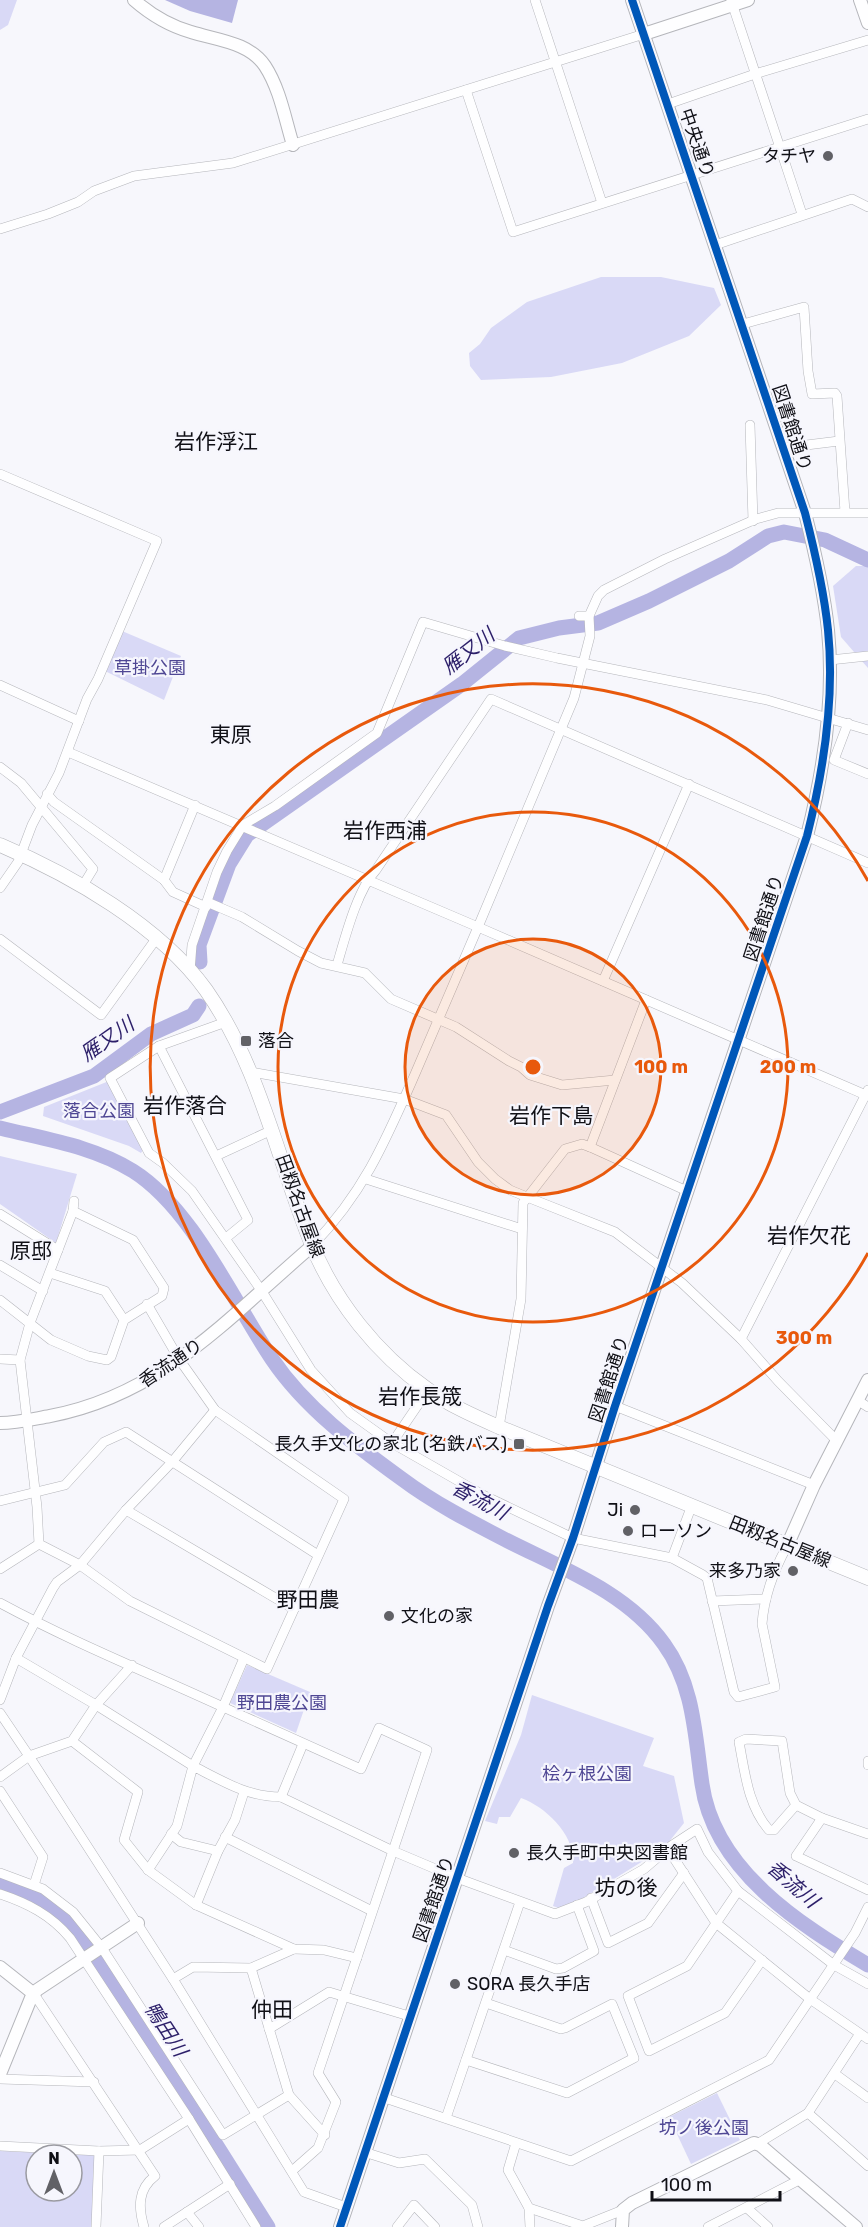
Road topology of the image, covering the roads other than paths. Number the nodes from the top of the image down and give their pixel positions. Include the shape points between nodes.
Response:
1 (134, 0) edge
2 (535, 0) edge
3 (632, 0) edge
4 (748, 0) edge
5 (860, 0) edge
6 (732, 2) edge
7 (868, 23) edge
8 (644, 34) junction
9 (868, 40) edge
10 (555, 62) junction
11 (755, 74) junction
12 (466, 90) junction
13 (668, 104) junction
14 (868, 119) edge
15 (293, 145) junction
16 (779, 148) junction
17 (692, 173) junction
18 (602, 203) junction
19 (868, 207) edge
20 (802, 214) junction
21 (0, 229) edge
22 (715, 245) junction
23 (733, 296) joint
24 (743, 324) junction
25 (750, 425) dead end
26 (839, 441) junction
27 (782, 448) junction
28 (0, 474) edge
29 (845, 512) junction
30 (806, 513) junction
31 (868, 513) edge
32 (753, 521) junction
33 (868, 656) edge
34 (830, 660) junction
35 (584, 664) junction
36 (0, 685) edge
37 (828, 717) junction
38 (80, 721) junction
39 (848, 723) junction
40 (561, 729) junction
41 (868, 730) edge
42 (68, 752) junction
43 (0, 767) edge
44 (868, 774) edge
45 (689, 784) junction
46 (47, 794) junction
47 (195, 806) junction
48 (40, 807) junction
49 (243, 826) junction
50 (807, 836) junction
51 (0, 845) edge
52 (20, 854) junction
53 (868, 863) edge
54 (367, 879) junction
55 (164, 880) junction
56 (82, 887) junction
57 (0, 888) edge
58 (207, 904) junction
59 (478, 927) junction
60 (0, 939) edge
61 (156, 939) junction
62 (337, 965) junction
63 (190, 971) junction
64 (603, 981) junction
65 (646, 1000) junction
66 (439, 1019) junction
67 (226, 1022) junction
68 (740, 1041) junction
69 (159, 1046) junction
70 (251, 1072) junction
71 (615, 1080) junction
72 (867, 1094) edge
73 (404, 1099) junction
74 (272, 1130) junction
75 (590, 1147) junction
76 (216, 1156) junction
77 (366, 1179) junction
78 (687, 1191) junction
79 (527, 1197) junction
80 (0, 1214) edge
81 (522, 1229) junction
82 (226, 1238) junction
83 (312, 1246) junction
84 (58, 1250) junction
85 (0, 1265) edge
86 (662, 1269) junction
87 (50, 1273) junction
88 (43, 1291) junction
89 (259, 1292) junction
90 (0, 1300) edge
91 (147, 1304) junction
92 (124, 1320) junction
93 (30, 1323) junction
94 (741, 1338) junction
95 (0, 1359) edge
96 (179, 1359) junction
97 (20, 1360) junction
98 (868, 1380) edge
99 (428, 1390) junction
100 (863, 1404) edge
101 (615, 1406) junction
102 (215, 1410) junction
103 (26, 1420) junction
104 (0, 1423) edge
105 (499, 1427) junction
106 (837, 1441) junction
107 (392, 1443) junction
108 (172, 1462) junction
109 (596, 1467) junction
110 (814, 1485) junction
111 (35, 1492) junction
112 (0, 1500) edge
113 (692, 1505) junction
114 (126, 1510) junction
115 (573, 1538) junction
116 (39, 1544) junction
117 (787, 1545) junction
118 (318, 1555) junction
119 (672, 1558) junction
120 (80, 1565) junction
121 (0, 1569) edge
122 (868, 1578) edge
123 (766, 1599) junction
124 (712, 1601) junction
125 (0, 1603) edge
126 (294, 1609) junction
127 (35, 1622) junction
128 (16, 1658) junction
129 (244, 1658) junction
130 (132, 1665) junction
131 (0, 1700) edge
132 (96, 1705) junction
133 (223, 1707) junction
134 (0, 1713) edge
135 (72, 1741) junction
136 (303, 1744) junction
137 (29, 1756) junction
138 (193, 1766) junction
139 (0, 1777) edge
140 (0, 1791) edge
141 (244, 1792) junction
142 (281, 1797) junction
143 (796, 1805) junction
144 (822, 1818) junction
145 (171, 1834) junction
146 (868, 1834) edge
147 (225, 1837) junction
148 (668, 1849) junction
149 (218, 1851) junction
150 (393, 1851) junction
151 (148, 1870) junction
152 (684, 1873) junction
153 (0, 1874) edge
154 (457, 1878) junction
155 (34, 1885) junction
156 (868, 1890) edge
157 (738, 1891) junction
158 (0, 1894) edge
159 (591, 1898) junction
160 (520, 1902) junction
161 (196, 1905) junction
162 (577, 1905) junction
163 (868, 1907) edge
164 (372, 1911) junction
165 (138, 1923) junction
166 (716, 1923) junction
167 (857, 1930) junction
168 (868, 1932) edge
169 (294, 1949) junction
170 (100, 1950) junction
171 (504, 1950) junction
172 (357, 1958) junction
173 (85, 1959) junction
174 (762, 1960) junction
175 (835, 1963) junction
176 (0, 1967) edge
177 (251, 1968) junction
178 (173, 1979) junction
179 (868, 1984) edge
180 (34, 1994) junction
181 (344, 1996) junction
182 (810, 1999) junction
183 (486, 2003) junction
184 (409, 2016) junction
185 (269, 2029) junction
186 (864, 2037) edge
187 (466, 2060) junction
188 (0, 2074) edge
189 (835, 2074) junction
190 (0, 2079) edge
191 (94, 2082) junction
192 (289, 2095) junction
193 (382, 2097) junction
194 (868, 2098) edge
195 (808, 2113) junction
196 (257, 2114) junction
197 (446, 2118) junction
198 (189, 2119) junction
199 (325, 2135) junction
200 (516, 2143) junction
201 (757, 2144) junction
202 (0, 2146) edge
203 (140, 2150) junction
204 (99, 2151) junction
205 (364, 2152) junction
206 (868, 2166) edge
207 (292, 2170) junction
208 (801, 2179) junction
209 (230, 2184) junction
210 (346, 2207) junction
211 (529, 2208) junction
212 (747, 2208) junction
213 (623, 2210) junction
214 (188, 2212) junction
215 (96, 2227) edge
216 (144, 2227) edge
217 (164, 2227) edge
218 (200, 2227) edge
219 (256, 2227) edge
220 (340, 2227) edge
221 (397, 2227) edge
222 (435, 2227) edge
223 (478, 2227) edge
224 (530, 2227) edge
225 (622, 2227) edge
226 (708, 2227) edge
227 (768, 2227) edge
228 (856, 2227) edge

1 - 15 street via 170,23 241,46 261,60 275,85
2 - 10 street
3 - 8 street, 中央通り
4 - 6 street
5 - 7 street
6 - 8 street
6 - 11 street
8 - 10 street
8 - 13 street, 中央通り
9 - 11 street
10 - 12 street
10 - 18 street
11 - 13 street
11 - 16 street
12 - 15 street
12 - 18 street via 513,232
13 - 17 street, 中央通り
14 - 16 street
15 - 21 street via 226,165 134,176 94,191 78,202
16 - 17 street
16 - 20 street
17 - 18 street
17 - 22 street, 中央通り
19 - 20 street via 852,199
20 - 22 street
22 - 23 street, 中央通り
23 - 24 street, 図書館通り
24 - 26 street via 804,307 812,394 837,396
24 - 27 street, 図書館通り
25 - 32 street
26 - 27 street
26 - 29 street
27 - 30 street, 図書館通り
28 - 38 street via 157,541
29 - 30 street
29 - 31 street
30 - 32 street via 778,513
30 - 34 street, 図書館通り via 825,604
32 - 35 street via 604,590 585,617 590,629
33 - 34 street
34 - 37 street, 図書館通り
35 - 37 street via 767,700
35 - 40 street
35 - 49 street via 423,622 377,733
36 - 38 street
37 - 39 street
37 - 50 street, 図書館通り
38 - 42 street
39 - 41 street
39 - 44 street via 834,760
40 - 45 street
40 - 54 street via 491,699
40 - 59 street
42 - 46 street
42 - 47 street
43 - 48 street via 21,783
45 - 50 street
45 - 64 street
46 - 48 street
46 - 55 street
47 - 49 street
47 - 55 street
48 - 52 street
48 - 56 street via 93,869
49 - 54 street
49 - 58 street via 217,872
50 - 53 street
50 - 68 street, 図書館通り
51 - 52 main road, 田籾名古屋線
52 - 56 main road, 田籾名古屋線
52 - 57 street
54 - 59 street
54 - 62 street
55 - 58 street via 173,892
56 - 61 main road, 田籾名古屋線 via 126,914
58 - 62 street via 242,917 321,963
58 - 63 street via 192,945
59 - 64 street
59 - 66 street
60 - 61 street via 101,1015
61 - 63 main road, 田籾名古屋線
62 - 66 street via 365,973 391,999
63 - 67 main road, 田籾名古屋線
64 - 65 street
65 - 68 street
65 - 71 street
66 - 71 street via 530,1075 562,1085
66 - 73 street
67 - 69 street
67 - 70 main road, 田籾名古屋線
68 - 72 street
68 - 78 street, 図書館通り
69 - 76 street
69 - 82 street via 110,1078 149,1153 192,1191
70 - 73 street
70 - 74 main road, 田籾名古屋線
71 - 75 street
72 - 94 street
73 - 77 street
73 - 79 street via 446,1115 486,1172
74 - 76 street
74 - 83 main road, 田籾名古屋線
75 - 78 street
75 - 79 street via 582,1144 566,1149
76 - 82 street via 248,1220
77 - 81 street
77 - 83 street
78 - 86 street, 図書館通り
79 - 81 street via 523,1203
79 - 86 street via 615,1232
80 - 84 street
81 - 105 street via 521,1299
82 - 89 street
83 - 89 street, 香流通り
83 - 99 main road, 田籾名古屋線 via 351,1314 390,1359
84 - 87 street
84 - 91 street via 74,1206 133,1240 164,1288 162,1296
85 - 88 street
86 - 94 street
86 - 101 street, 図書館通り
87 - 88 street
87 - 92 street via 105,1291
88 - 93 street
89 - 96 street, 香流通り
89 - 107 street via 311,1370 350,1413
90 - 93 street
91 - 92 street
91 - 96 street
92 - 93 street via 107,1360 51,1340
93 - 97 street
94 - 106 street
95 - 97 street
96 - 102 street
96 - 103 street, 香流通り via 132,1389 103,1401 75,1411
97 - 103 street
98 - 100 street
99 - 105 main road, 田籾名古屋線
99 - 107 street
100 - 106 street
101 - 109 street, 図書館通り
101 - 110 street
102 - 108 street
102 - 118 street via 344,1499
103 - 104 street, 香流通り
103 - 111 street
105 - 109 main road, 田籾名古屋線
106 - 110 street
107 - 115 street via 483,1495
108 - 111 street via 126,1432 104,1442 65,1485
108 - 114 street
108 - 118 street
109 - 113 main road, 田籾名古屋線
109 - 115 street, 図書館通り
110 - 117 street
111 - 112 street
111 - 116 street
113 - 117 main road, 田籾名古屋線
113 - 119 street
114 - 120 street
114 - 126 street
115 - 119 street
115 - 154 street, 図書館通り
116 - 120 street
116 - 121 street
117 - 122 main road, 田籾名古屋線
117 - 123 street
118 - 126 street
119 - 124 street via 707,1578
120 - 127 street via 57,1582
120 - 129 street via 130,1601
123 - 124 street
123 - 124 street via 762,1624 775,1687 738,1697
125 - 127 street
126 - 129 street via 267,1669
127 - 128 street
127 - 130 street
128 - 131 street
128 - 132 street
129 - 133 street
130 - 132 street
130 - 133 street
132 - 135 street
132 - 138 street
133 - 136 street
133 - 138 street
134 - 137 street
135 - 137 street
135 - 151 street via 138,1792 124,1840
136 - 142 street
136 - 150 street via 361,1770 379,1728 427,1750
137 - 139 street
137 - 165 street
138 - 141 street
138 - 145 street via 177,1826
140 - 155 street via 43,1857
141 - 142 street
141 - 147 street
142 - 150 street
143 - 143 street via 790,1792 782,1741 739,1742 758,1818 774,1830
143 - 144 street
144 - 146 street
144 - 156 street via 796,1856
145 - 149 street via 181,1842
145 - 151 street
147 - 149 street
147 - 164 street
148 - 152 street
148 - 157 street via 697,1829 708,1852
148 - 159 street via 644,1869
149 - 161 street
150 - 154 street
150 - 164 street
151 - 161 street
152 - 159 street via 648,1923 608,1944
152 - 166 street
153 - 155 street
154 - 160 street
154 - 184 street, 図書館通り
155 - 170 street via 73,1912
157 - 166 street
157 - 175 street
158 - 173 street via 26,1903 55,1922
159 - 162 street
160 - 162 street via 555,1914
160 - 171 street
161 - 169 street
162 - 171 street via 594,1951 556,1969
163 - 167 street
164 - 172 street
165 - 170 street
165 - 178 street
166 - 174 street
166 - 174 street via 687,1966 628,1996 649,2051 726,2013
167 - 168 street
167 - 175 street
169 - 172 street via 324,1950
169 - 177 street
170 - 173 street
170 - 196 street via 223,2135
171 - 183 street
172 - 181 street
173 - 180 street
173 - 198 street
174 - 182 street
175 - 179 street
175 - 182 street
176 - 180 street
177 - 178 street via 193,1967
177 - 185 street
178 - 196 street
180 - 188 street
180 - 191 street
181 - 184 street
181 - 185 street via 329,1992
181 - 199 street via 318,2073 336,2102
182 - 186 street
182 - 200 street via 769,2060 581,2157 571,2161
183 - 187 street
183 - 187 street via 561,2029 612,2004 634,2058 567,2093
184 - 193 street, 図書館通り
185 - 192 street
186 - 189 street
187 - 197 street
189 - 194 street
189 - 195 street
190 - 191 street
191 - 203 street
192 - 196 street
192 - 199 street
193 - 197 street
193 - 205 street, 図書館通り
195 - 201 street
195 - 206 street
196 - 207 street
197 - 200 street
198 - 203 street
198 - 209 street
199 - 207 street via 318,2148
200 - 211 street via 508,2172
201 - 208 street
201 - 213 street
202 - 204 street
203 - 204 street
203 - 216 street via 156,2176 146,2183 142,2193 139,2211
204 - 215 street
205 - 210 street, 図書館通り
205 - 223 street via 399,2163 425,2159 472,2205
207 - 210 street via 304,2192
208 - 212 street
208 - 228 street
209 - 214 street
209 - 219 street
210 - 220 street, 図書館通り
211 - 213 street via 583,2226
211 - 224 street
212 - 226 street
212 - 227 street
213 - 225 street
214 - 217 street
214 - 218 street
221 - 222 street via 414,2205

